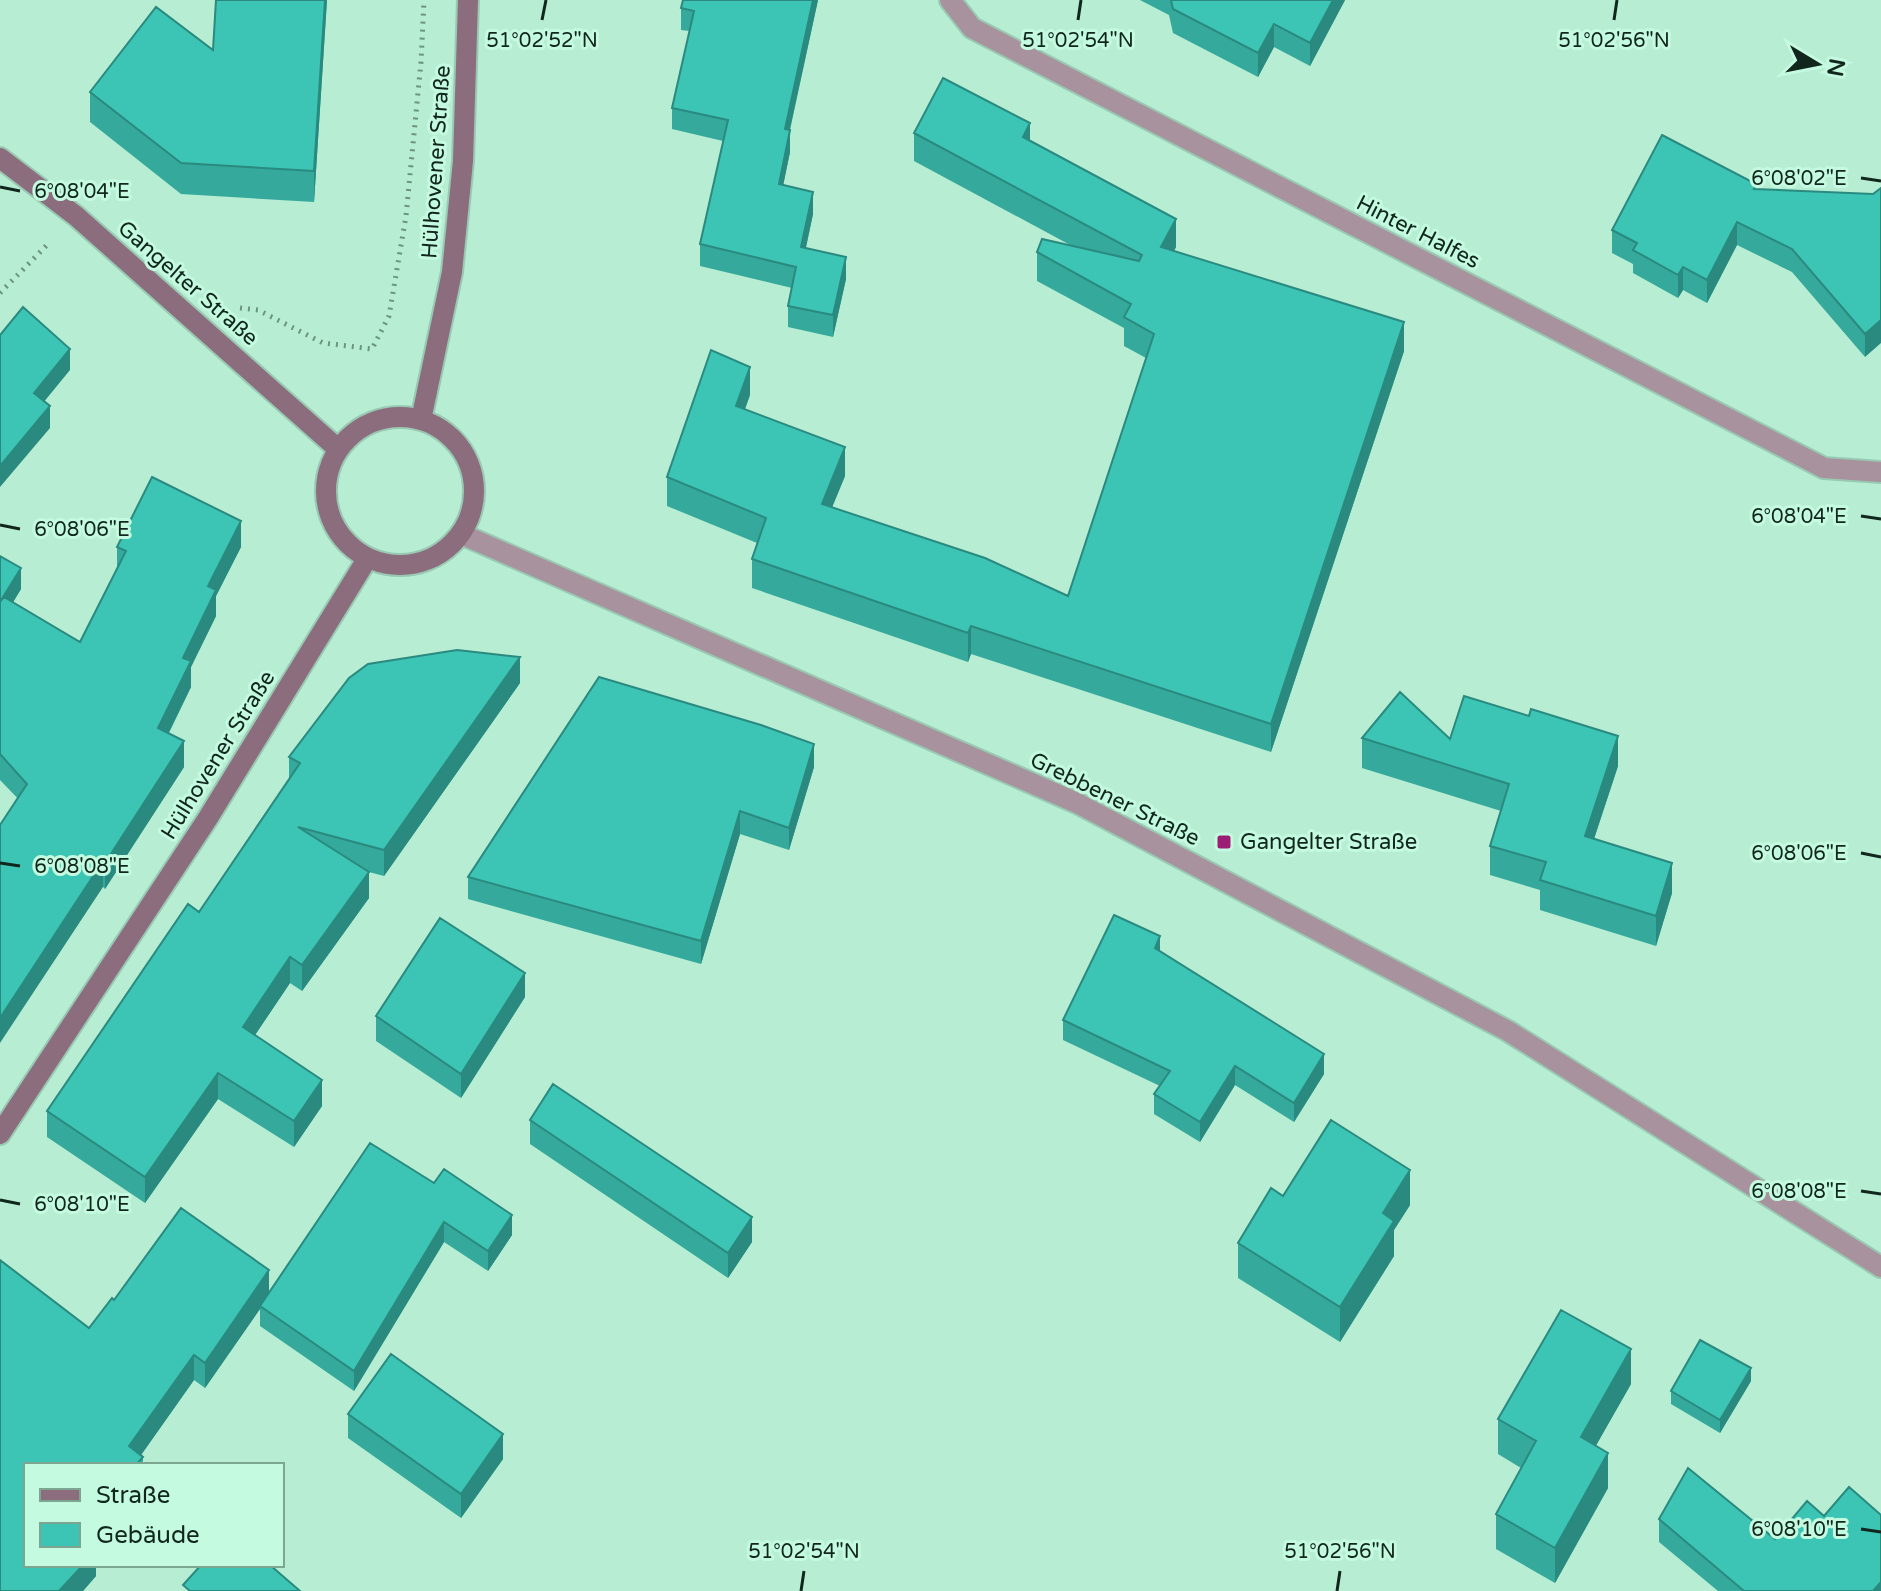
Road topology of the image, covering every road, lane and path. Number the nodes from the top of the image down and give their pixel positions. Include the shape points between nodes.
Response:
1 (424, 0) edge
2 (468, 0) edge
3 (950, 0) edge
4 (0, 158) edge
5 (76, 216) junction
6 (0, 293) edge
7 (174, 302) junction
8 (421, 420) junction
9 (338, 449) junction
10 (1881, 472) edge
11 (461, 534) junction
12 (367, 559) junction
13 (0, 1134) edge
14 (1881, 1267) edge

1 - 7 path via 406,216 389,316 372,349 323,343 258,310
2 - 8 main road, Hülhovener Straße via 463,161 452,272
3 - 10 street, Hinter Halfes via 972,28 1810,461 1824,468
4 - 5 main road, Gangelter Straße
5 - 6 path
5 - 7 main road, Gangelter Straße
7 - 9 main road, Gangelter Straße
8 - 9 main road via 375,421
8 - 11 main road via 442,430 470,466 471,513
9 - 12 main road via 329,469 328,511 350,547
11 - 12 main road via 443,553 419,564 392,566
11 - 14 street, Grebbener Straße via 1077,803 1508,1031
12 - 13 main road, Hülhovener Straße via 208,818

